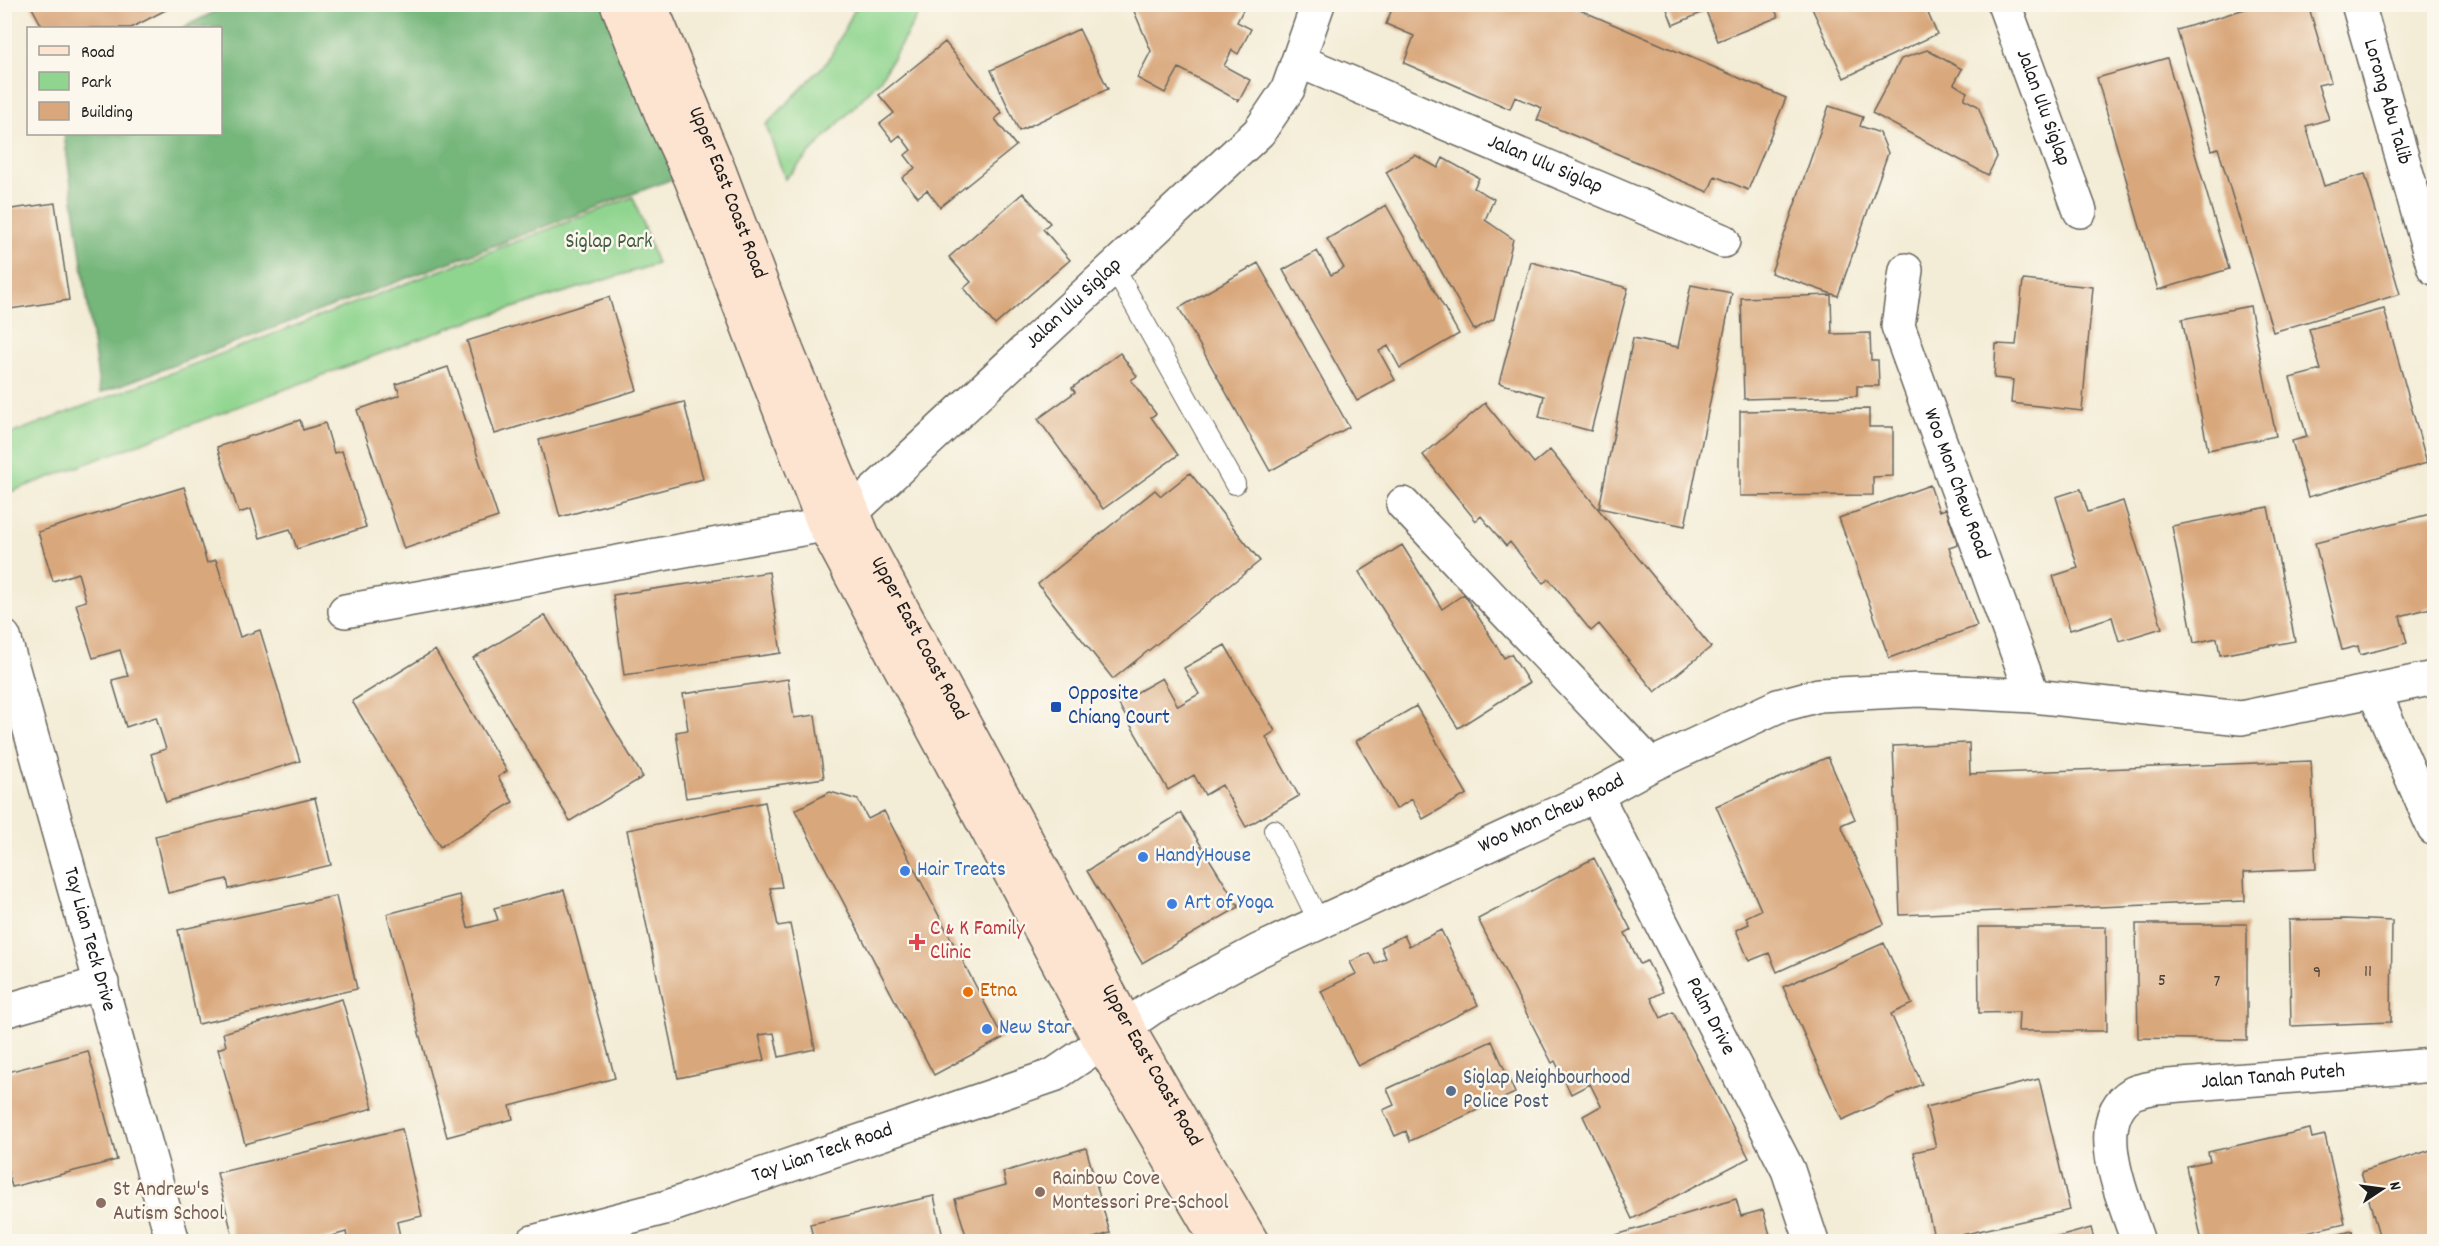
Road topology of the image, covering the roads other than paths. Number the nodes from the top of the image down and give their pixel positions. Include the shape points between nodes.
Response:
1 (617, 4) edge
2 (650, 4) edge
3 (1318, 4) edge
4 (2004, 4) edge
5 (2358, 4) edge
6 (1299, 61) junction
7 (2080, 211) dead end
8 (1723, 242) dead end
9 (1114, 268) junction
10 (2434, 268) edge
11 (1906, 270) dead end
12 (1235, 484) dead end
13 (1403, 504) dead end
14 (838, 518) junction
15 (345, 611) dead end
16 (4, 637) edge
17 (2434, 678) edge
18 (2374, 691) junction
19 (2033, 696) junction
20 (1651, 765) junction
21 (1596, 795) junction
22 (1274, 830) dead end
23 (2434, 830) edge
24 (1319, 922) junction
25 (102, 983) junction
26 (4, 1011) edge
27 (1114, 1035) junction
28 (2434, 1065) edge
29 (173, 1242) edge
30 (533, 1242) edge
31 (1218, 1242) edge
32 (1252, 1242) edge
33 (1812, 1242) edge
34 (2138, 1242) edge

1 - 14 main road, Upper East Coast Road
2 - 14 main road, Upper East Coast Road via 719,170 787,351
3 - 6 street, Jalan Ulu Siglap
4 - 7 street, Jalan Ulu Siglap
5 - 10 street, Lorong Abu Talib
6 - 8 street, Jalan Ulu Siglap
6 - 9 street, Jalan Ulu Siglap via 1288,89 1259,132
9 - 12 lane
9 - 14 street, Jalan Ulu Siglap
11 - 19 street, Woo Mon Chew Road via 1898,327
13 - 20 street
14 - 15 street
14 - 27 main road, Upper East Coast Road
16 - 25 street, Tay Lian Teck Drive
17 - 18 street, Woo Mon Chew Road
18 - 19 street, Woo Mon Chew Road via 2241,718
18 - 23 street
19 - 20 street, Woo Mon Chew Road via 1919,690 1819,695 1778,706
20 - 21 street, Woo Mon Chew Road
21 - 24 street, Woo Mon Chew Road
21 - 33 street, Palm Drive via 1788,1170
22 - 24 lane
24 - 27 street, Woo Mon Chew Road via 1152,1008
25 - 26 street
25 - 29 street, Tay Lian Teck Drive
27 - 30 street, Tay Lian Teck Road via 1054,1075 664,1208
27 - 31 main road, Upper East Coast Road
27 - 32 main road, Upper East Coast Road
28 - 34 street, Jalan Tanah Puteh via 2156,1087 2133,1093 2118,1109 2110,1129 2111,1154

